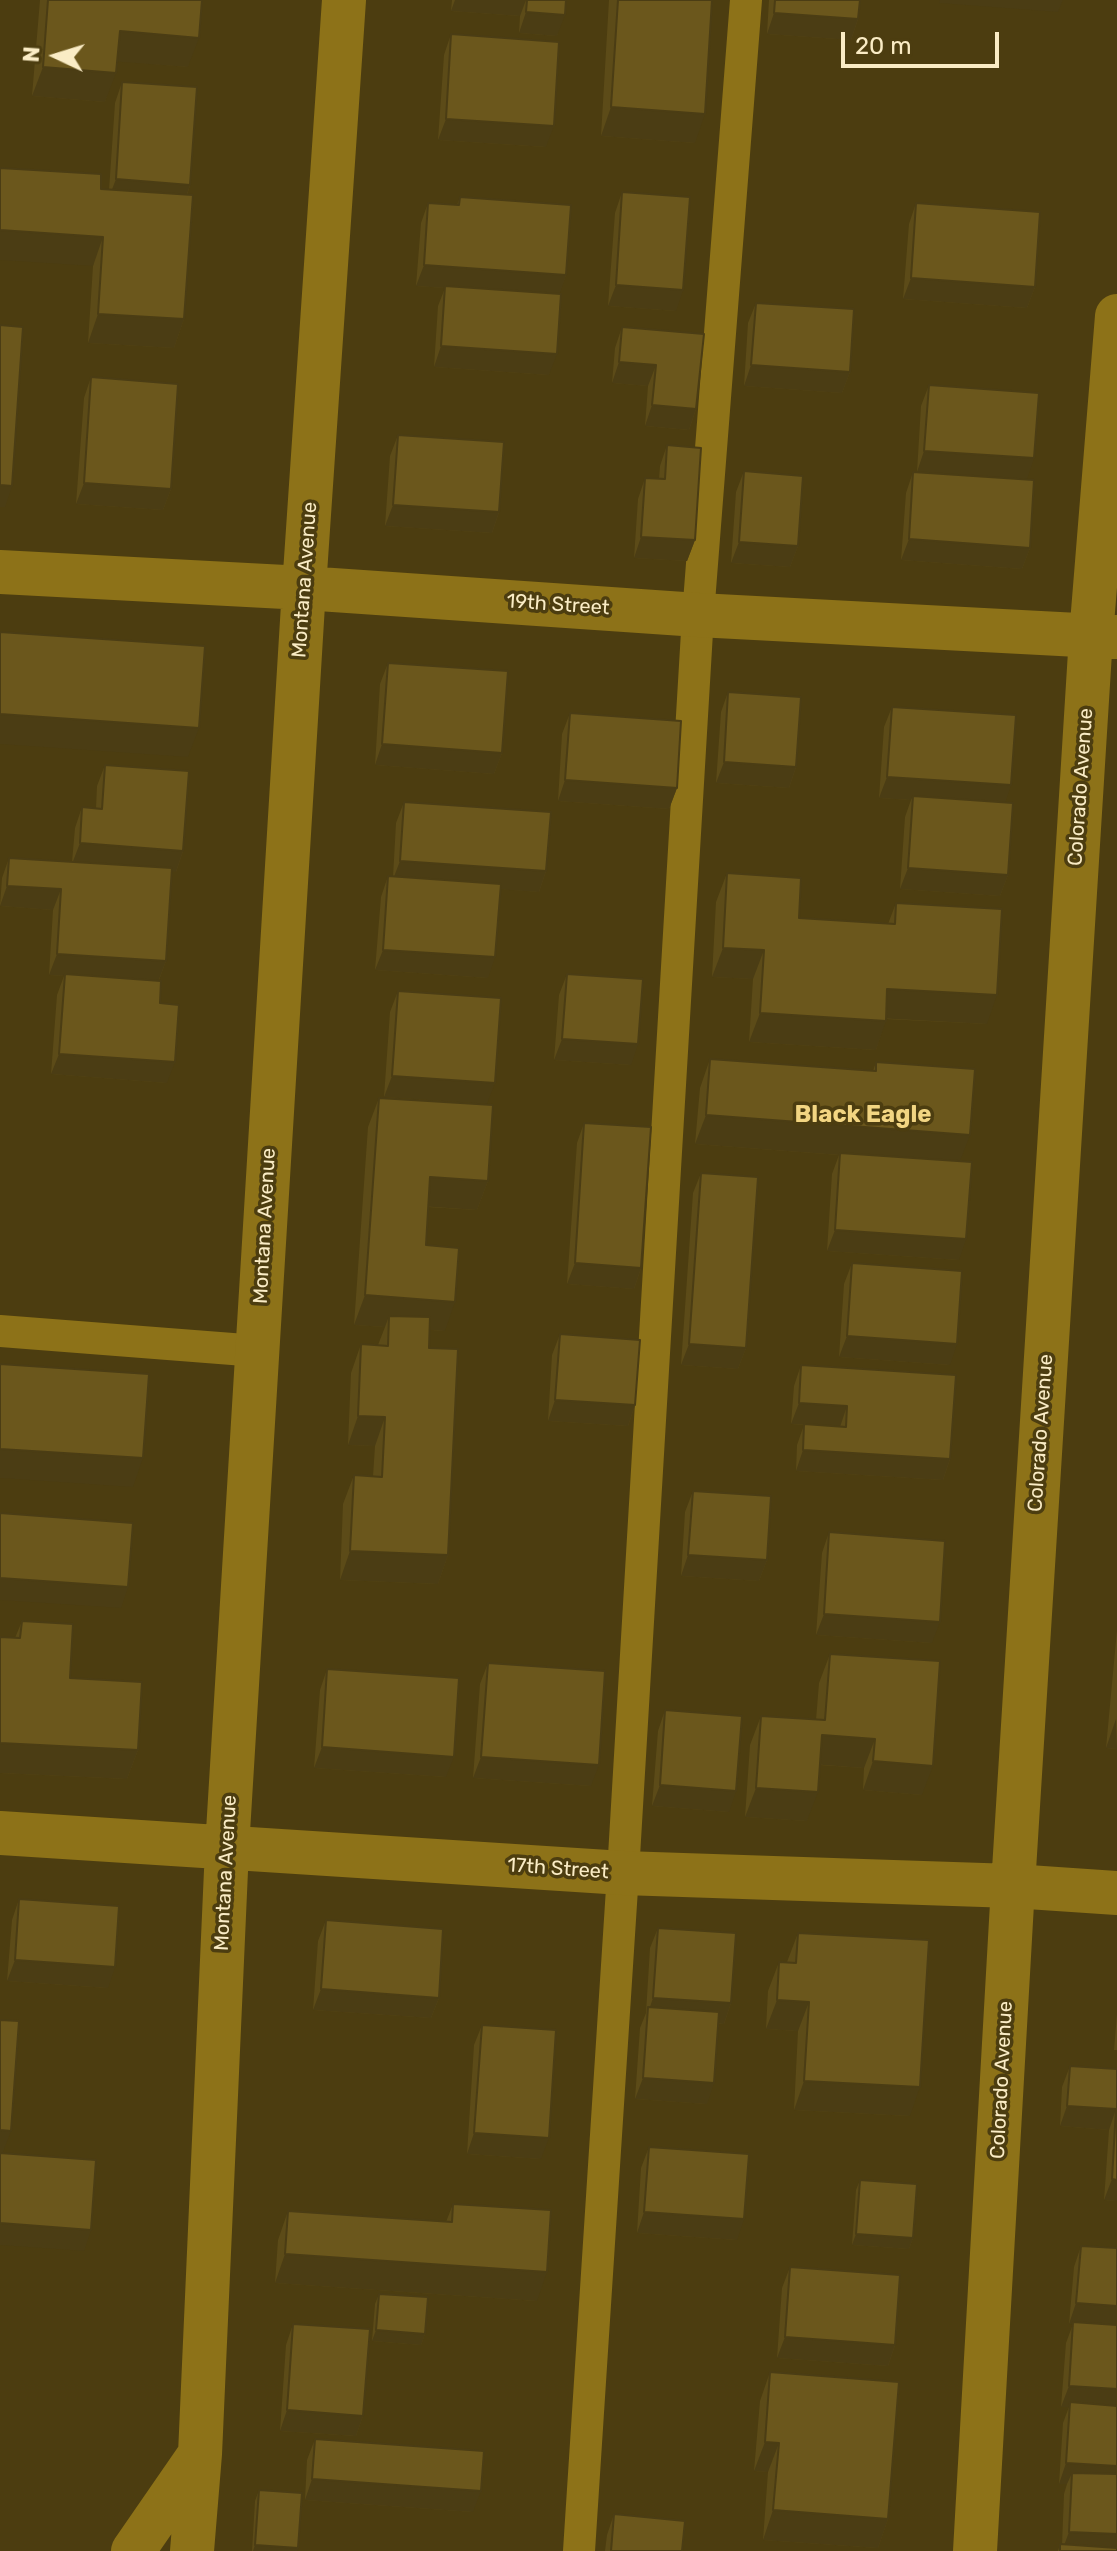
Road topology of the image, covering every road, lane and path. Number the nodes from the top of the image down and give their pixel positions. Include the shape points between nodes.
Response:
1 (344, 0) edge
2 (746, 0) edge
3 (1117, 316) edge
4 (0, 572) edge
5 (304, 588) junction
6 (698, 615) junction
7 (1104, 637) edge
8 (0, 1331) edge
9 (258, 1351) junction
10 (0, 1833) edge
11 (227, 1848) junction
12 (623, 1873) junction
13 (1013, 1886) junction
14 (1117, 1893) edge
15 (200, 2454) junction
16 (133, 2551) edge
17 (192, 2551) edge
18 (579, 2551) edge
19 (975, 2551) edge

1 - 5 street, Montana Avenue
2 - 6 lane
3 - 7 street, Colorado Avenue
4 - 5 street, 19th Street
5 - 6 street, 19th Street
5 - 9 street, Montana Avenue
6 - 7 street, 19th Street
6 - 12 lane
7 - 13 street, Colorado Avenue
8 - 9 lane
9 - 11 street, Montana Avenue
10 - 11 street, 17th Street
11 - 12 street, 17th Street
11 - 15 street, Montana Avenue
12 - 13 street, 17th Street
12 - 18 lane
13 - 14 street, 17th Street
13 - 19 street, Colorado Avenue
15 - 16 street
15 - 17 street, Montana Avenue

